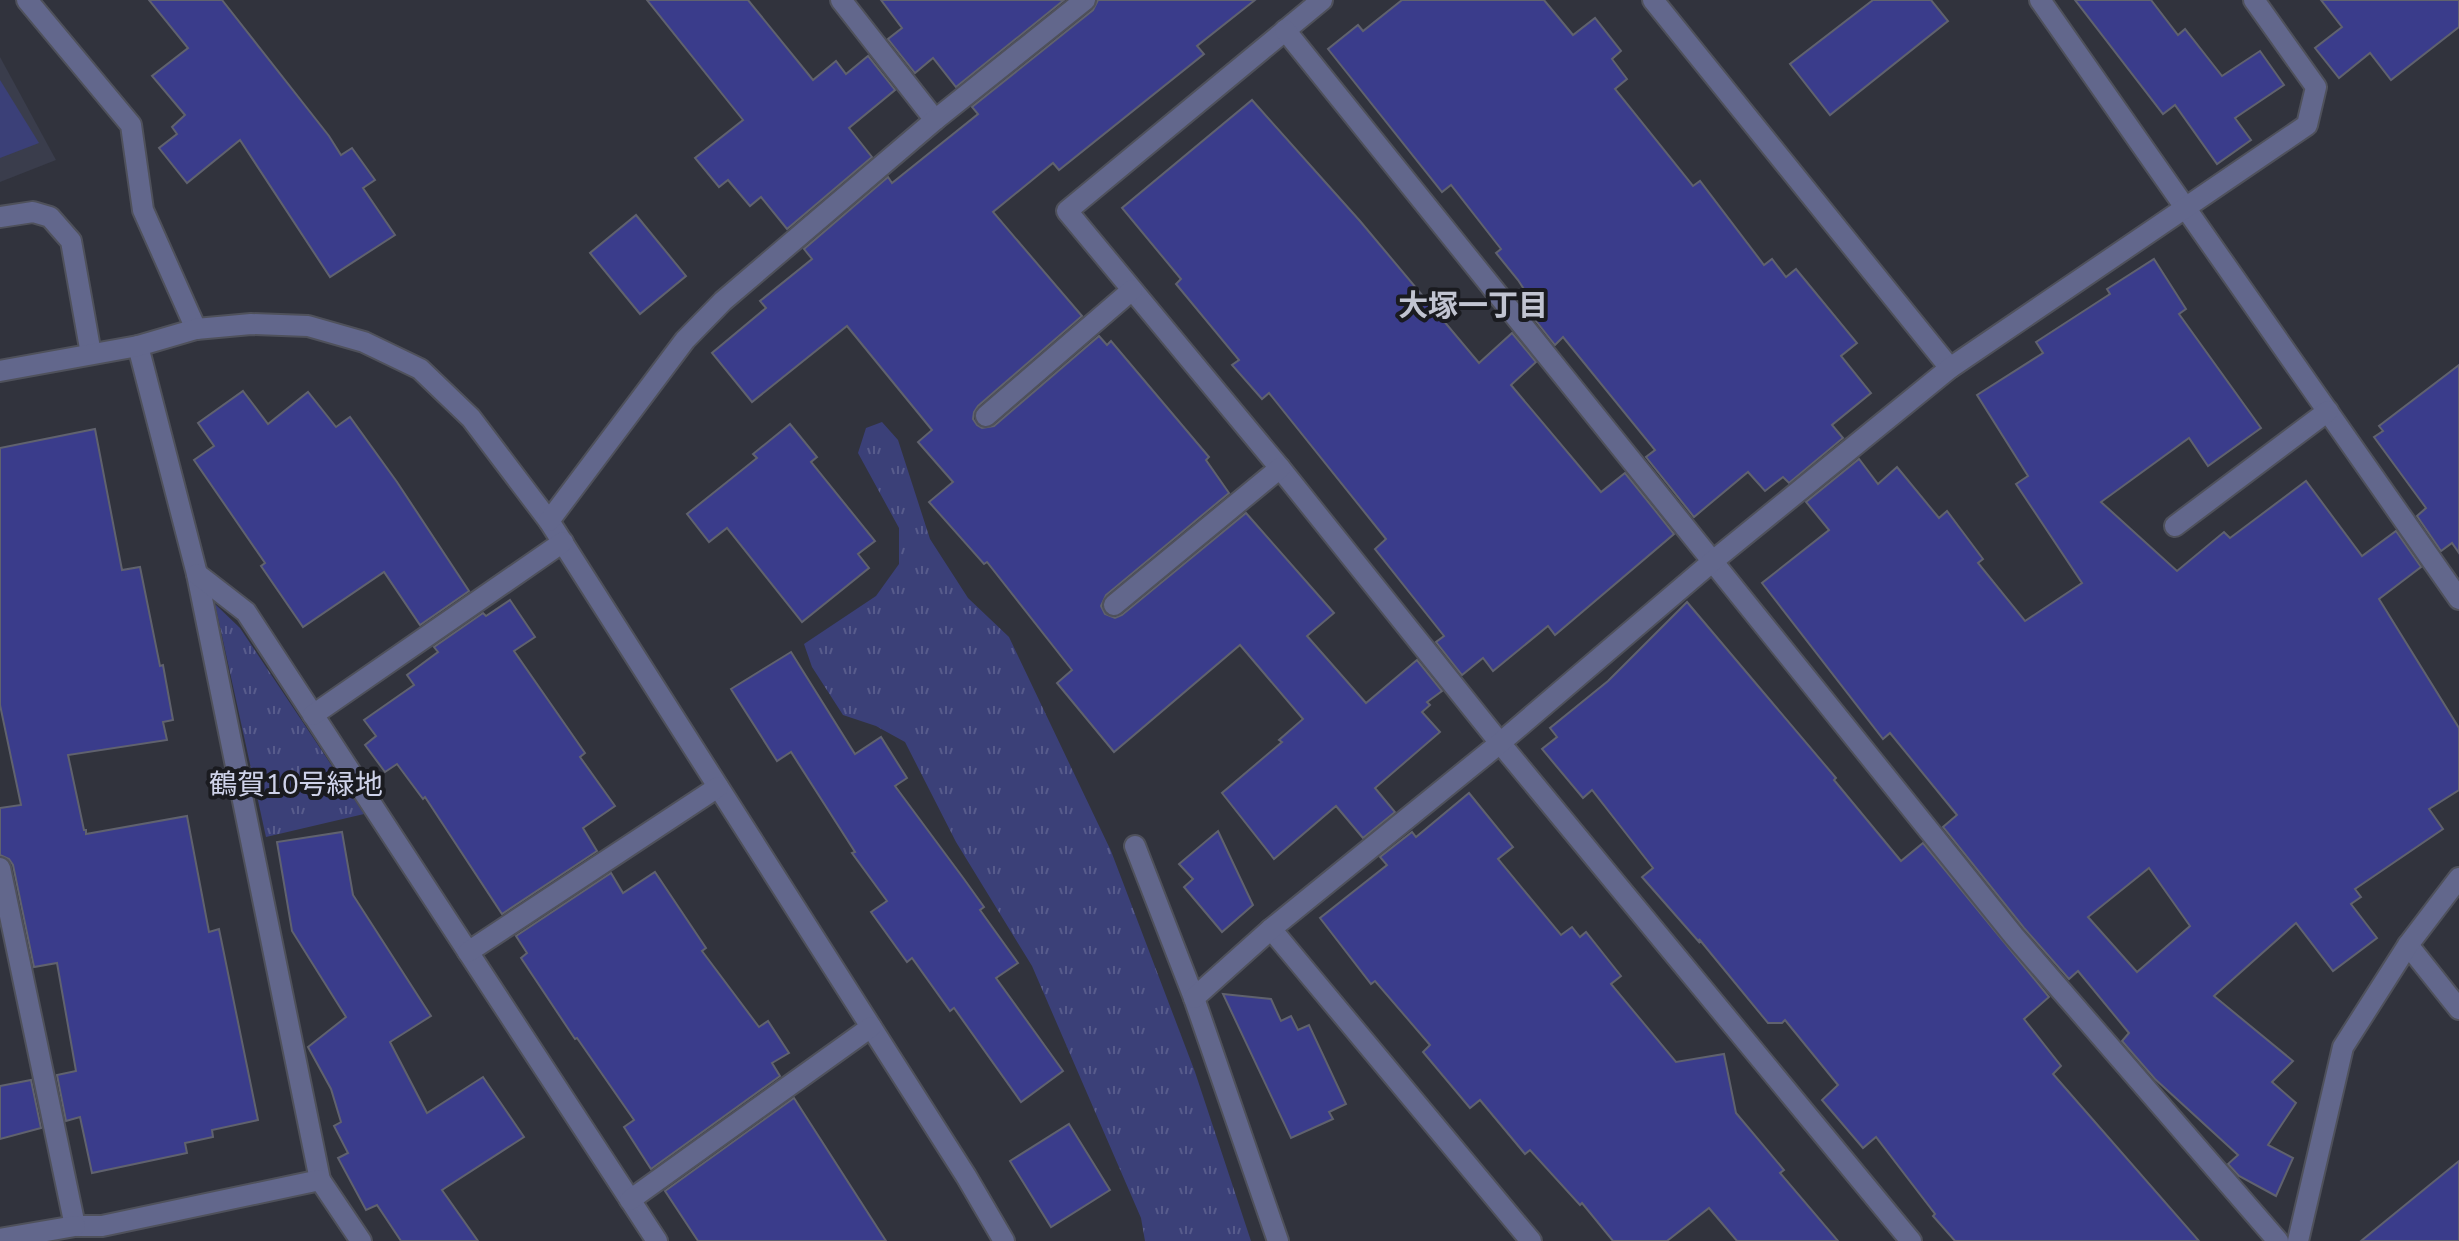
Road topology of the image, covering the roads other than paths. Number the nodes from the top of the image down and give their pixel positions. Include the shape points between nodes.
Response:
1 (27, 0) edge
2 (841, 0) edge
3 (1085, 0) edge
4 (1322, 0) edge
5 (1653, 0) edge
6 (2040, 0) edge
7 (2254, 0) edge
8 (1285, 30) junction
9 (935, 120) junction
10 (2186, 207) junction
11 (0, 217) edge
12 (1132, 290) junction
13 (196, 329) junction
14 (138, 346) junction
15 (91, 354) junction
16 (1950, 368) junction
17 (0, 371) edge
18 (2328, 411) junction
19 (986, 416) dead end
20 (1280, 468) junction
21 (549, 521) junction
22 (2175, 526) dead end
23 (563, 542) junction
24 (1713, 561) junction
25 (197, 574) junction
26 (2459, 599) edge
27 (1114, 605) dead end
28 (313, 715) junction
29 (1500, 743) junction
30 (718, 787) junction
31 (1135, 846) dead end
32 (0, 868) edge
33 (2459, 878) edge
34 (1271, 929) junction
35 (2408, 945) junction
36 (468, 952) junction
37 (1194, 998) junction
38 (2459, 1009) edge
39 (871, 1027) junction
40 (320, 1180) junction
41 (630, 1200) junction
42 (75, 1226) junction
43 (98, 1234) edge
44 (0, 1239) edge
45 (361, 1241) edge
46 (657, 1241) edge
47 (1004, 1241) edge
48 (1278, 1241) edge
49 (1531, 1241) edge
50 (1911, 1241) edge
51 (2278, 1241) edge
52 (2298, 1241) edge

1 - 13 street via 131,125 143,210
2 - 9 street
3 - 9 street
4 - 8 street
5 - 16 street
6 - 10 street
7 - 10 street via 2316,87 2307,125
8 - 12 street via 1067,211
8 - 24 street
9 - 21 street via 723,301 685,340
10 - 16 street
10 - 18 street
11 - 15 street via 33,212 50,217 71,241
12 - 19 street
12 - 20 street
13 - 14 street
13 - 21 street via 308,326 364,342 420,369 471,418
14 - 15 street
14 - 25 street
15 - 17 street
16 - 24 street
18 - 22 street
18 - 26 street
20 - 27 street
20 - 29 street
21 - 23 street
23 - 28 street
23 - 30 street
24 - 29 street
24 - 51 street via 2014,936
25 - 28 street via 246,612
25 - 40 street
28 - 36 street
29 - 34 street
29 - 50 street
30 - 36 street
30 - 39 street
31 - 37 street
32 - 42 street
33 - 35 street
34 - 37 street
34 - 49 street
35 - 38 street
35 - 52 street via 2343,1047
36 - 41 street
37 - 48 street
39 - 41 street
39 - 47 street
40 - 43 street
40 - 45 street
41 - 46 street
42 - 43 street
42 - 44 street

